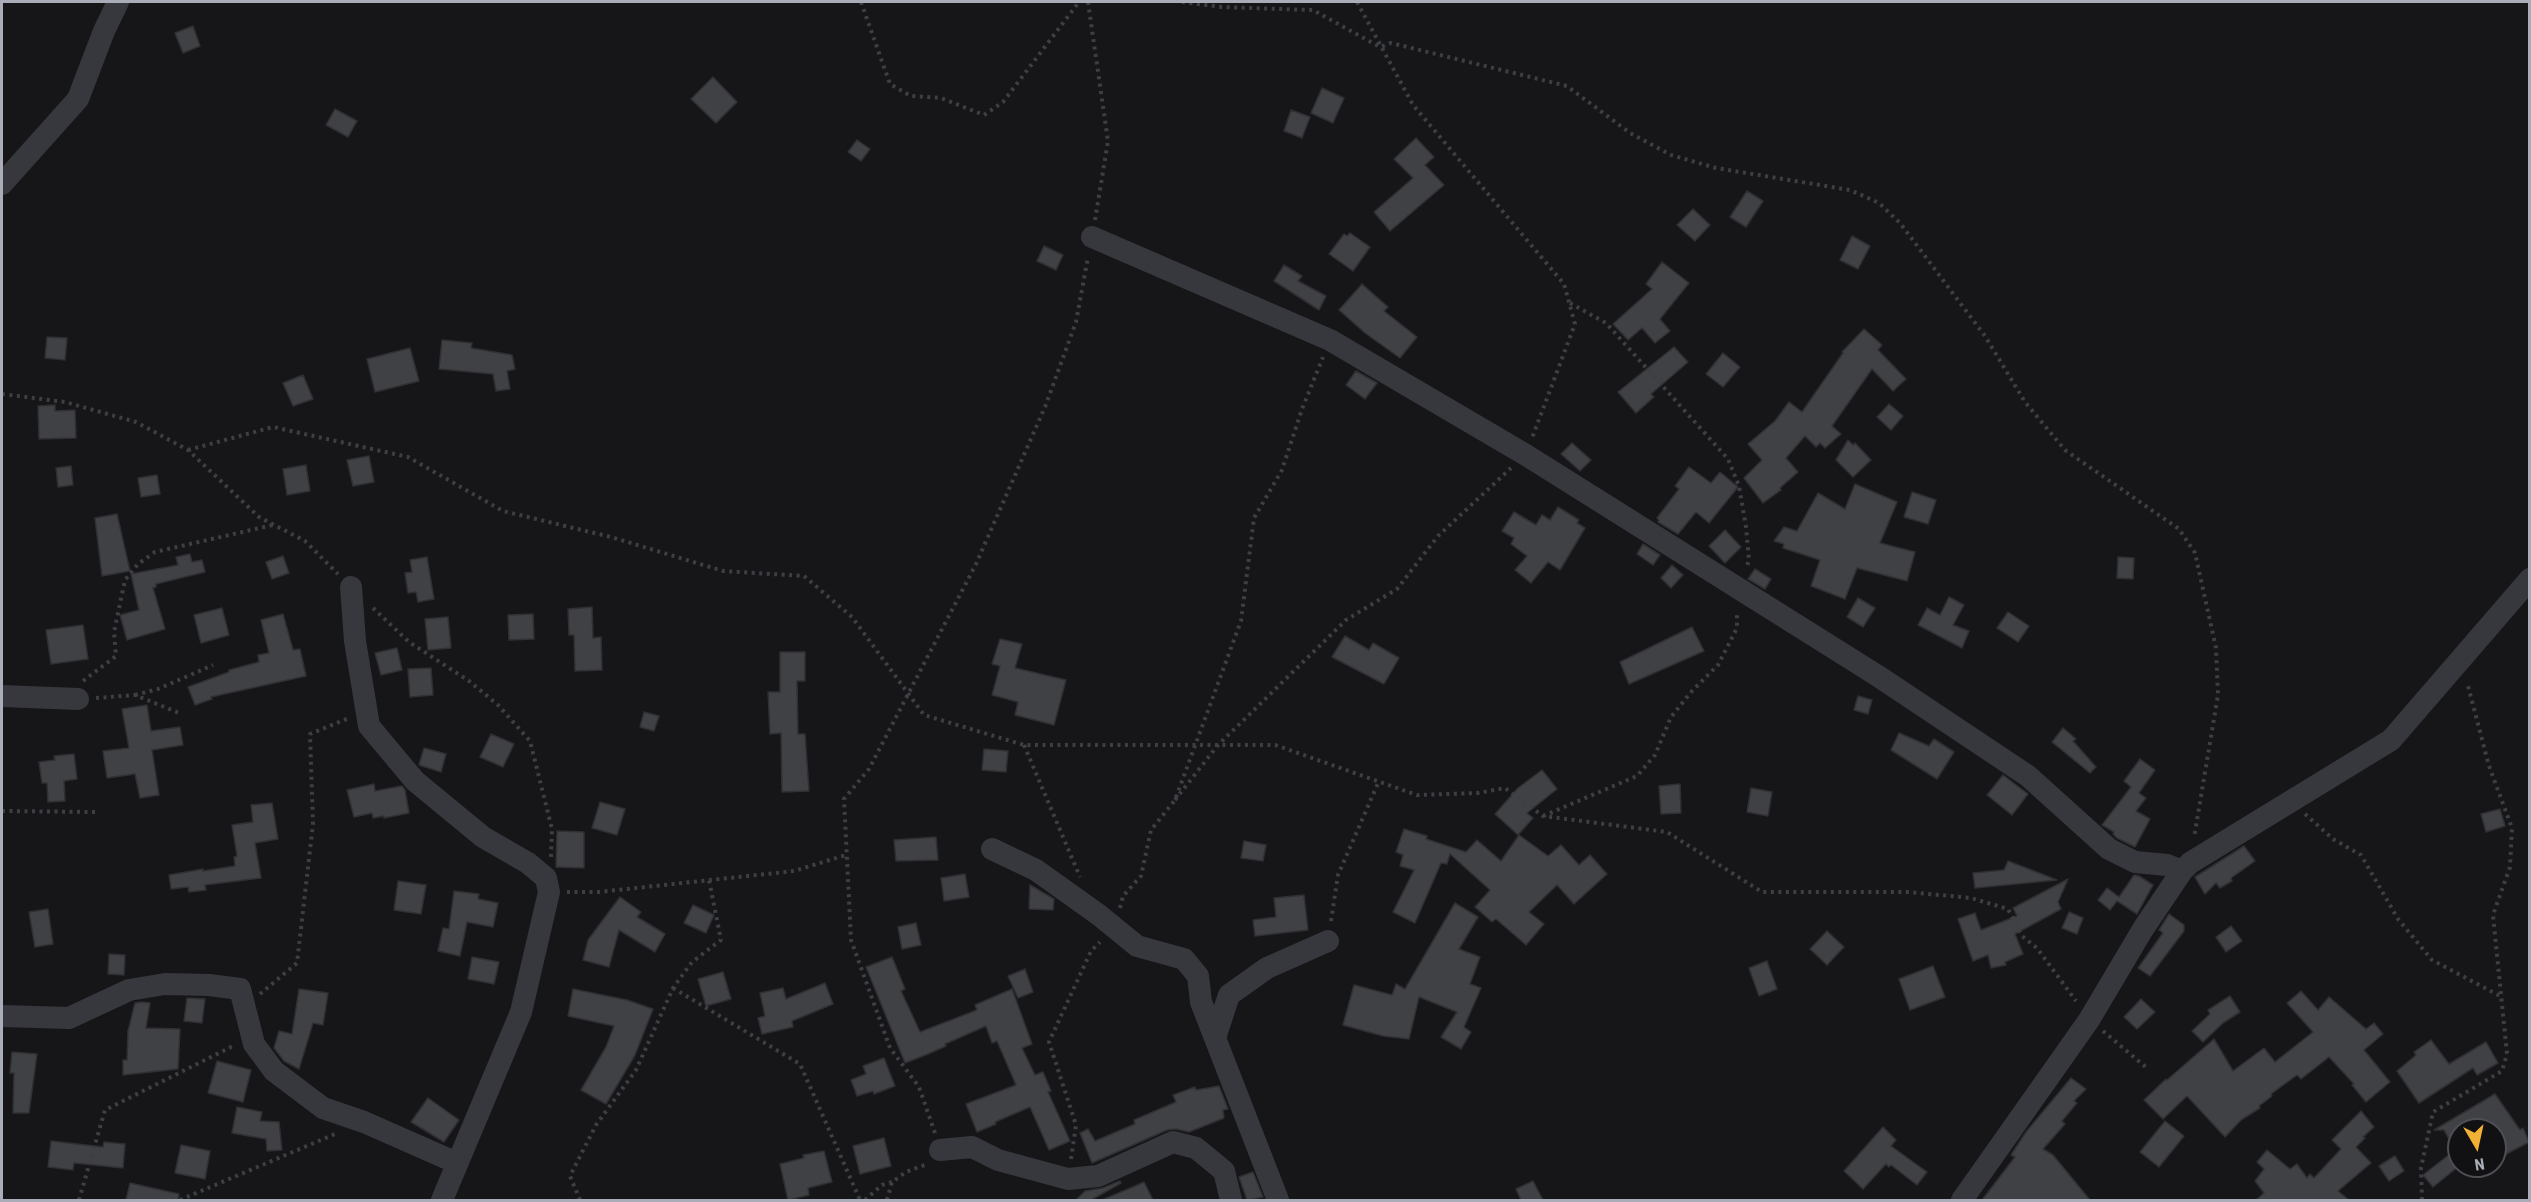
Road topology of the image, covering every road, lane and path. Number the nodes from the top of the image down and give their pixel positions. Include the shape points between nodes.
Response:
1 (118, 2) edge
2 (861, 2) edge
3 (1079, 2) edge
4 (1088, 2) edge
5 (1182, 2) edge
6 (2, 184) edge
7 (1092, 237) junction
8 (1330, 340) junction
9 (2, 394) edge
10 (188, 450) junction
11 (273, 524) junction
12 (2529, 579) edge
13 (351, 587) junction
14 (2461, 659) junction
15 (213, 664) dead end
16 (908, 693) junction
17 (135, 695) junction
18 (2, 696) edge
19 (68, 698) junction
20 (367, 710) junction
21 (179, 712) dead end
22 (1024, 745) junction
23 (1194, 745) junction
24 (1379, 782) junction
25 (2283, 806) junction
26 (2, 811) edge
27 (96, 812) dead end
28 (992, 849) dead end
29 (846, 855) junction
30 (551, 861) dead end
31 (2186, 867) junction
32 (709, 880) junction
33 (1085, 886) dead end
34 (549, 892) junction
35 (1114, 928) junction
36 (1328, 941) joint
37 (2037, 948) dead end
38 (673, 988) junction
39 (2501, 997) junction
40 (246, 1006) junction
41 (2, 1016) edge
42 (252, 1036) junction
43 (1215, 1038) junction
44 (364, 1122) junction
45 (940, 1150) junction
46 (457, 1163) junction
47 (1068, 1179) junction
48 (892, 1182) junction
49 (79, 1200) edge
50 (180, 1200) edge
51 (441, 1200) edge
52 (580, 1200) edge
53 (860, 1200) edge
54 (865, 1200) edge
55 (887, 1200) edge
56 (1231, 1200) edge
57 (1278, 1200) edge
58 (1962, 1200) edge
59 (2422, 1200) edge

1 - 6 street via 78,99
2 - 3 path via 890,84 911,96 941,98 984,115 1003,102
4 - 7 path via 1108,141
5 - 31 path via 1222,8 1313,10 1380,47 1391,43 1567,86 1630,133 1671,155 1716,168 1850,190 1878,203 1900,223 1984,336 2025,402 2065,450 2179,529 2195,553 2216,648 2218,695
7 - 8 street
7 - 16 path via 1076,322 1045,406 976,564
8 - 23 path via 1282,470 1254,518 1241,621
8 - 31 street via 1526,455 1878,676 2028,776 2109,849 2135,862
9 - 10 path via 65,402 136,422
10 - 11 path via 259,517
10 - 16 path via 273,427 408,456 502,511 611,537 723,571 804,576 852,617
11 - 13 path via 305,541
11 - 19 path via 155,552 138,564 125,580 114,632 116,656
12 - 14 street
13 - 20 street
13 - 30 path via 409,642 498,705 530,741 552,829
14 - 25 street via 2391,740
14 - 39 path via 2489,766 2512,828 2510,867 2493,915
15 - 17 path
16 - 22 path via 924,715
16 - 29 path via 868,769 844,799
17 - 19 path
17 - 21 path
18 - 19 street
20 - 34 street via 369,726 415,782 483,837 528,863 546,878
20 - 40 path via 310,734 313,824 297,963
22 - 23 path
22 - 33 path
23 - 24 path via 1275,745
23 - 35 path via 1175,800 1151,830 1141,876 1123,896
24 - 36 path via 1338,875
24 - 37 path via 1417,795 1478,794 1505,788 1543,816 1667,832 1762,892 1908,892 1971,898 2008,909 2022,936
25 - 31 street
25 - 39 path via 2300,811 2333,839 2361,855 2398,919 2432,960
26 - 27 path
28 - 35 street via 1036,870
29 - 32 path via 794,871
29 - 45 path via 851,940 890,1048 919,1087
31 - 58 street via 2142,929 2089,1020
32 - 34 path via 599,892
32 - 38 path via 721,940 692,962
34 - 46 street via 521,1012
35 - 43 street via 1137,946 1184,959 1198,976 1201,1002
35 - 47 path via 1091,951 1049,1042 1076,1125
36 - 43 street via 1267,968 1228,995
38 - 52 path via 636,1070 596,1125 570,1176
38 - 53 path via 801,1064
39 - 59 path via 2506,1054 2502,1071 2433,1112 2421,1168
40 - 41 street via 240,989 165,984 129,990 69,1018
40 - 42 street
42 - 44 street via 274,1071 323,1108
42 - 49 path via 105,1110
43 - 57 street
44 - 46 street
44 - 50 path
45 - 47 street via 972,1147 998,1160
45 - 48 path via 934,1161
46 - 51 street
47 - 56 street via 1098,1176 1173,1142 1196,1148 1224,1170
48 - 54 path via 882,1185
48 - 55 path

